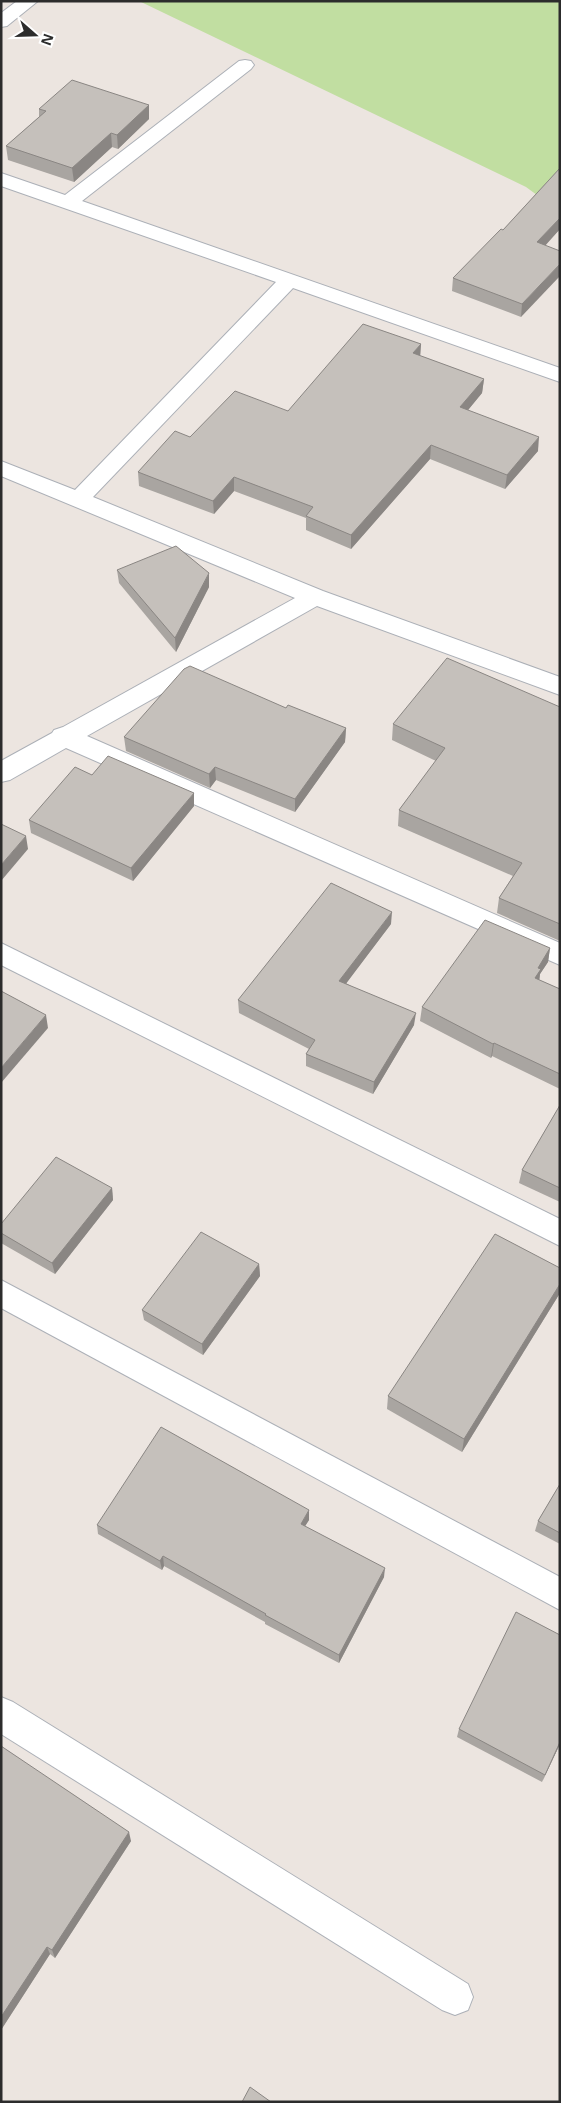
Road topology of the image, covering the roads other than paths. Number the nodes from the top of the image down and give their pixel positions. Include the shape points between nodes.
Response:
1 (29, 1) edge
2 (1, 22) edge
3 (245, 65) dead end
4 (1, 179) edge
5 (68, 202) junction
6 (290, 280) junction
7 (560, 375) edge
8 (5, 474) edge
9 (78, 500) junction
10 (315, 597) junction
11 (560, 686) edge
12 (63, 736) junction
13 (1, 773) edge
14 (1, 953) edge
15 (560, 955) edge
16 (560, 1233) edge
17 (1, 1293) edge
18 (560, 1594) edge
19 (1, 1714) edge
20 (455, 1997) dead end

1 - 2 street
3 - 5 street
4 - 5 street
5 - 6 street
6 - 7 street
6 - 9 street
8 - 9 street
9 - 10 street
10 - 11 street
10 - 12 street
12 - 13 street
12 - 15 street
14 - 16 street
17 - 18 street
19 - 20 street

